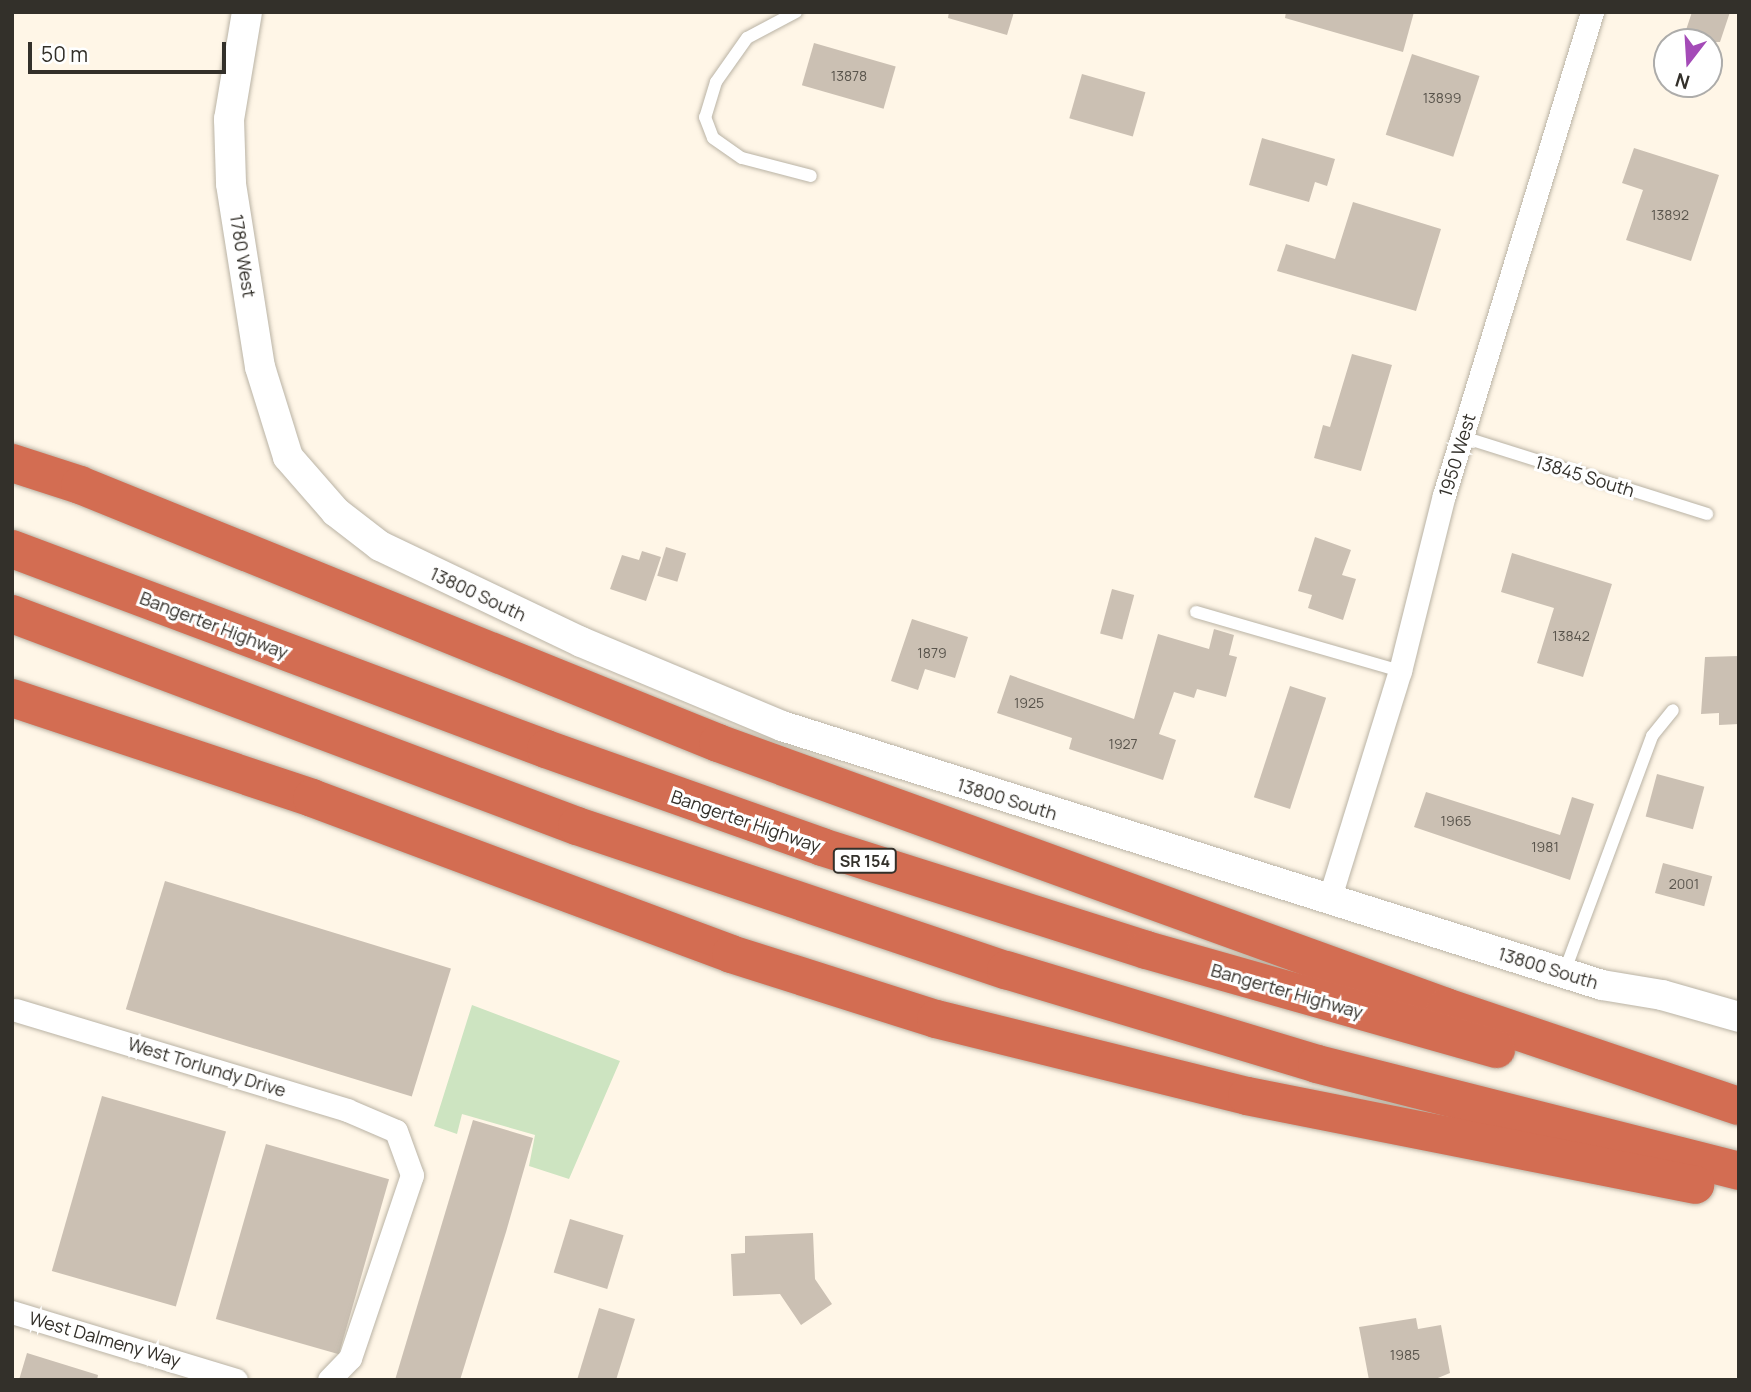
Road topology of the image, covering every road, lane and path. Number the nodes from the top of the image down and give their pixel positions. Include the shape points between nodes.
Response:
1 (247, 12) edge
2 (796, 12) edge
3 (1592, 12) edge
4 (811, 176) dead end
5 (1463, 437) junction
6 (12, 446) edge
7 (12, 463) edge
8 (80, 485) junction
9 (313, 489) joint
10 (1707, 514) dead end
11 (12, 549) edge
12 (1196, 611) dead end
13 (12, 614) edge
14 (1400, 671) junction
15 (16, 700) edge
16 (1673, 710) dead end
17 (1329, 900) junction
18 (1563, 973) junction
19 (16, 1010) dead end
20 (1739, 1017) edge
21 (1739, 1108) edge
22 (1739, 1171) edge
23 (1739, 1192) edge
24 (12, 1312) edge
25 (236, 1380) edge
26 (329, 1380) edge

1 - 9 street, 1780 West via 229,118 231,184 260,367 288,457
2 - 4 lane via 747,38 716,82 705,117 713,138 742,159
3 - 5 street, 1950 West
5 - 10 lane, 13845 South
5 - 14 street, 1950 West
6 - 8 highway
7 - 8 highway
8 - 21 highway via 512,664 718,743
9 - 17 street, 13800 South via 380,546 455,585 741,711
11 - 21 highway, Bangerter Highway / SR 154 via 609,772 984,900 1393,1021
12 - 14 lane
13 - 22 highway via 577,825 1006,970 1317,1064
14 - 17 street, 1950 West
15 - 23 highway via 211,762 731,954 936,1018 1247,1096
16 - 18 lane via 1652,736
17 - 18 street, 13800 South
18 - 20 street, 13800 South
19 - 26 street, West Torlundy Drive via 347,1110 396,1131 412,1175 350,1358
24 - 25 street, West Dalmeny Way

